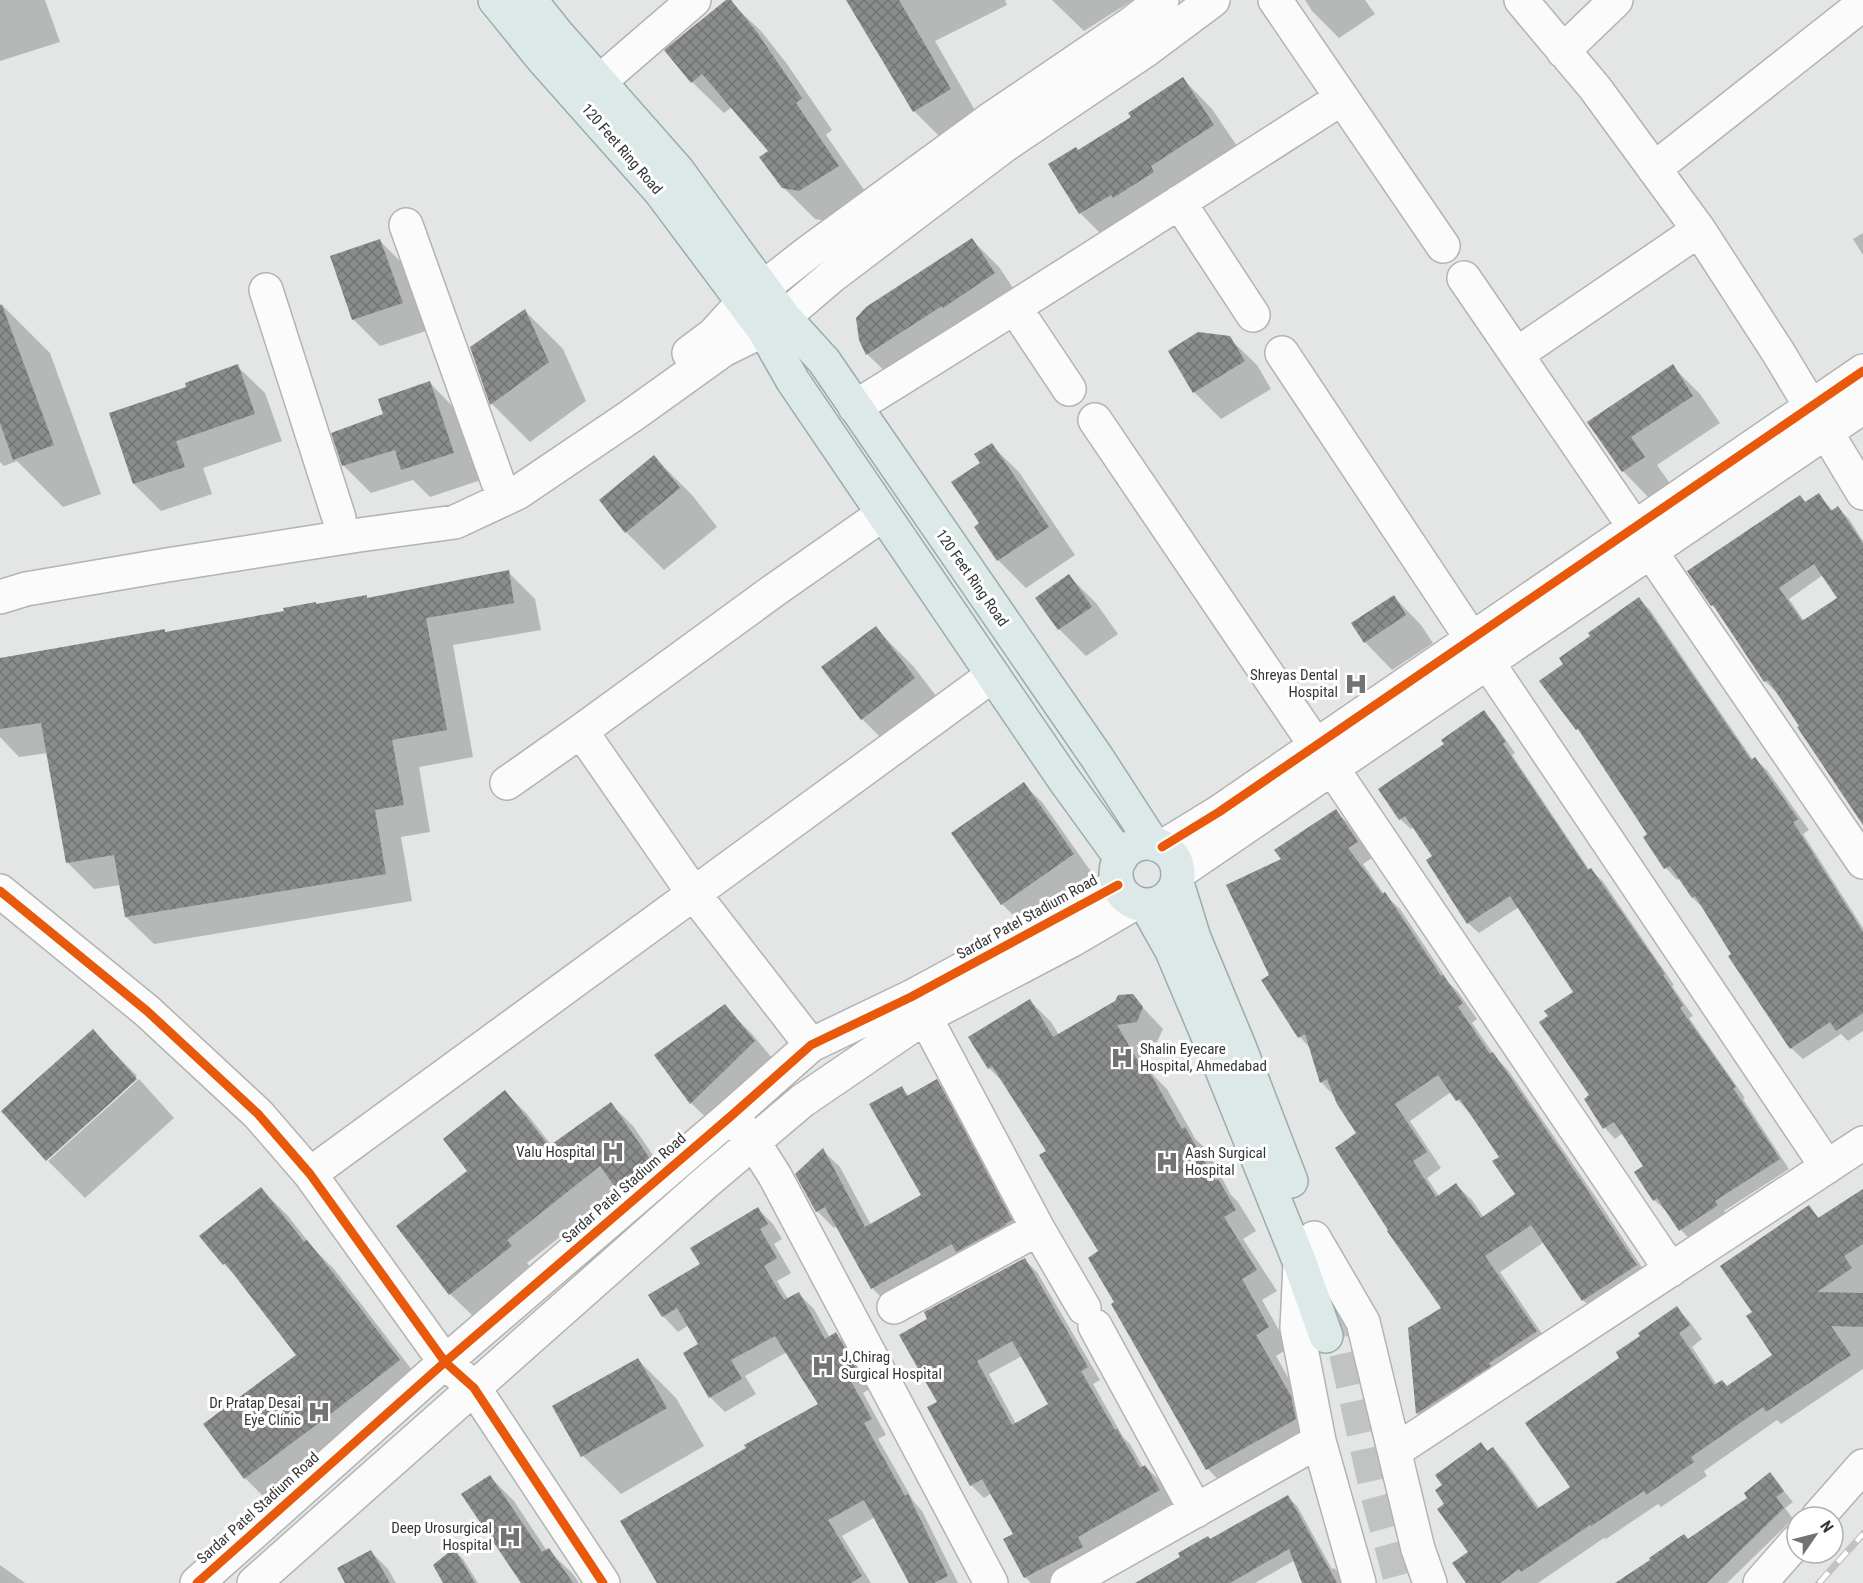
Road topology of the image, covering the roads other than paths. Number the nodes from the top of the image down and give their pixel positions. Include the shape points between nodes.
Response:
1 (495, 0) edge
2 (530, 0) edge
3 (694, 0) edge
4 (1162, 0) edge
5 (1213, 0) edge
6 (1275, 0) edge
7 (1521, 0) edge
8 (1616, 0) edge
9 (1858, 19) edge
10 (1563, 51) junction
11 (599, 82) junction
12 (1342, 98) junction
13 (1654, 169) junction
14 (1179, 202) junction
15 (406, 225) dead end
16 (1699, 230) junction
17 (1443, 246) dead end
18 (1464, 278) dead end
19 (266, 290) dead end
20 (754, 295) junction
21 (1016, 308) junction
22 (1253, 315) dead end
23 (774, 324) junction
24 (1282, 353) dead end
25 (1517, 354) junction
26 (1863, 371) edge
27 (1069, 389) dead end
28 (1863, 406) edge
29 (855, 407) junction
30 (1095, 420) dead end
31 (1819, 420) junction
32 (498, 482) junction
33 (1863, 493) edge
34 (884, 514) junction
35 (339, 518) junction
36 (1643, 540) junction
37 (0, 578) edge
38 (0, 597) edge
39 (1480, 651) junction
40 (993, 675) junction
41 (580, 731) junction
42 (1324, 757) junction
43 (507, 783) dead end
44 (1168, 862) junction
45 (1863, 862) edge
46 (1130, 888) junction
47 (0, 891) edge
48 (694, 894) junction
49 (918, 1007) junction
50 (811, 1045) junction
51 (731, 1116) junction
52 (754, 1143) junction
53 (1863, 1143) edge
54 (1827, 1167) junction
55 (310, 1174) junction
56 (1038, 1229) junction
57 (1307, 1250) junction
58 (1671, 1270) junction
59 (1335, 1305) tunnel mouth
60 (894, 1307) dead end
61 (1326, 1336) tunnel mouth
62 (445, 1362) junction
63 (474, 1388) junction
64 (1320, 1441) junction
65 (1395, 1451) junction
66 (1863, 1466) edge
67 (1829, 1505) edge
68 (1196, 1510) junction
69 (1785, 1555) edge
70 (197, 1583) edge
71 (254, 1583) edge
72 (603, 1583) edge
73 (991, 1583) edge
74 (1068, 1583) edge
75 (1359, 1583) edge
76 (1430, 1583) edge
77 (1760, 1583) edge

1 - 20 main road, 120 Feet Ring Road
2 - 11 main road, 120 Feet Ring Road
3 - 11 street
4 - 20 street via 988,121
5 - 23 street via 996,152
6 - 12 street
7 - 10 street
8 - 10 street
9 - 13 street
10 - 13 street
11 - 20 main road, 120 Feet Ring Road via 678,171
12 - 14 street
12 - 17 street
13 - 16 street
14 - 21 street
14 - 22 street
15 - 32 street
16 - 25 street
16 - 31 street
18 - 25 street
19 - 35 street
20 - 23 main road
20 - 32 street via 713,335 612,408
21 - 27 street
21 - 29 street
23 - 29 main road, 120 Feet Ring Road via 824,361
23 - 34 main road via 793,381
23 - 38 street via 723,350 517,493 455,522 167,565
24 - 39 street
25 - 36 street
26 - 31 street
28 - 31 street
29 - 44 main road, 120 Feet Ring Road
30 - 42 street
31 - 33 street
31 - 36 street
32 - 35 street via 450,505
34 - 40 main road
34 - 41 street
35 - 37 street
36 - 39 street
36 - 45 street
39 - 42 street
39 - 54 street
40 - 46 main road via 1063,778
40 - 48 street
41 - 43 street
41 - 48 street
42 - 44 street via 1219,812
42 - 58 street
44 - 46 main road via 1173,892 1165,899 1156,904
44 - 46 main road via 1135,846 1127,851
44 - 57 main road, 120 Feet Ring Road via 1239,1047
46 - 49 street, Sardar Patel Stadium Road via 1072,940
46 - 57 main road via 1172,951
47 - 55 street via 147,1011 258,1114
48 - 50 street
48 - 55 street
49 - 50 street, Sardar Patel Stadium Road
49 - 52 street, Sardar Patel Stadium Road
49 - 56 street
50 - 51 street, Sardar Patel Stadium Road
51 - 52 street
51 - 62 street, Sardar Patel Stadium Road
52 - 63 street, Sardar Patel Stadium Road
52 - 73 street
53 - 54 street
54 - 58 street
55 - 62 street
56 - 60 street
56 - 68 street
57 - 59 main road
57 - 61 main road
57 - 64 street via 1297,1328
57 - 65 street via 1364,1322
58 - 65 street
62 - 63 street
62 - 70 street, Sardar Patel Stadium Road
63 - 71 street, Sardar Patel Stadium Road
63 - 72 street
64 - 68 street
64 - 75 street
65 - 76 street
66 - 67 street
68 - 74 street
69 - 77 street

